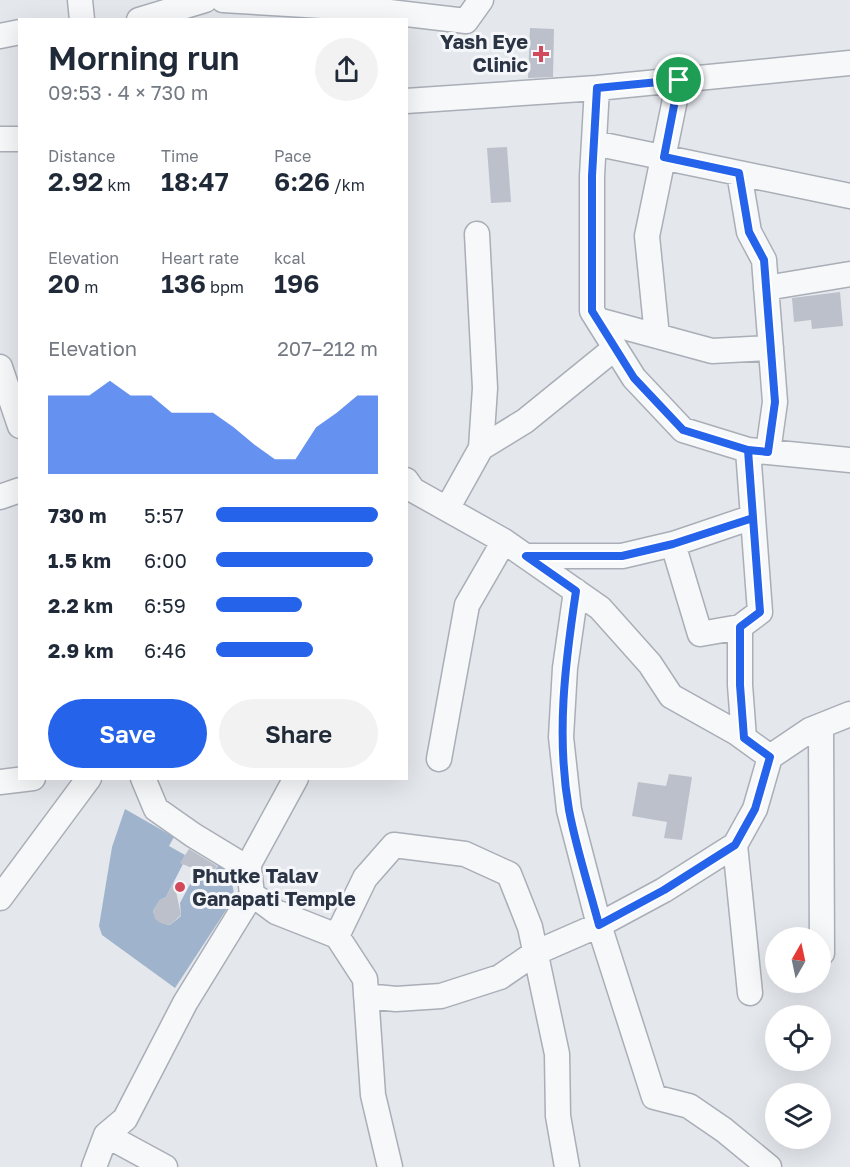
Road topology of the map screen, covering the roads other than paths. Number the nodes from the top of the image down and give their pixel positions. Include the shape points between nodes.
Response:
1 (80, 0) edge
2 (205, 0) edge
3 (223, 0) edge
4 (481, 0) edge
5 (258, 1) edge
6 (356, 9) edge
7 (82, 18) edge
8 (146, 18) edge
9 (18, 32) edge
10 (0, 36) edge
11 (850, 63) edge
12 (679, 80) junction
13 (597, 88) junction
14 (408, 101) edge
15 (0, 139) edge
16 (18, 139) edge
17 (594, 143) junction
18 (664, 157) junction
19 (739, 173) junction
20 (850, 196) edge
21 (477, 234) dead end
22 (850, 274) edge
23 (766, 288) junction
24 (598, 320) junction
25 (657, 336) junction
26 (615, 348) junction
27 (771, 348) junction
28 (0, 367) edge
29 (18, 420) edge
30 (481, 448) junction
31 (758, 451) junction
32 (850, 460) edge
33 (408, 483) edge
34 (18, 491) edge
35 (0, 496) edge
36 (447, 509) junction
37 (753, 518) junction
38 (504, 541) junction
39 (673, 544) junction
40 (526, 556) junction
41 (576, 591) junction
42 (740, 627) junction
43 (850, 714) edge
44 (821, 726) junction
45 (744, 738) junction
46 (770, 757) junction
47 (439, 759) dead end
48 (18, 780) edge
49 (80, 780) edge
50 (144, 780) edge
51 (295, 780) edge
52 (0, 782) edge
53 (735, 845) junction
54 (249, 869) junction
55 (252, 894) junction
56 (0, 898) edge
57 (599, 925) junction
58 (822, 927) edge
59 (337, 936) junction
60 (535, 953) junction
61 (750, 993) dead end
62 (366, 996) junction
63 (105, 1135) junction
64 (94, 1167) edge
65 (165, 1167) edge
66 (390, 1167) edge
67 (567, 1167) edge
68 (769, 1167) edge

1 - 7 street
2 - 8 street
3 - 5 street
4 - 6 street via 466,21
5 - 6 street
9 - 10 street
11 - 12 street
12 - 13 street
12 - 18 street
13 - 14 street
13 - 17 street
15 - 16 street
17 - 18 street
17 - 24 street via 592,311
18 - 19 street
18 - 25 street via 647,236
19 - 20 street
19 - 23 street via 749,232 764,260
21 - 30 street via 485,388
22 - 23 street
23 - 27 street
24 - 25 street
24 - 26 street
25 - 27 street via 712,351
26 - 30 street via 525,422
26 - 31 street via 634,378 683,430
27 - 31 street via 775,402
28 - 29 street
30 - 36 street
31 - 32 street
31 - 37 street
33 - 36 street via 413,490
34 - 35 street
36 - 38 street
37 - 39 street
37 - 42 street via 760,612
38 - 40 street
38 - 47 street via 467,605
39 - 40 street via 622,556
39 - 42 street via 700,634
40 - 41 street
41 - 45 street via 600,608 650,664 671,696
41 - 57 street via 565,668 561,737 569,810
42 - 45 street
43 - 44 street
44 - 46 street
44 - 58 street
45 - 46 street
46 - 53 street via 755,809
48 - 52 street
49 - 56 street
50 - 54 street via 156,809
51 - 54 street
53 - 57 street
53 - 61 street
54 - 55 street
55 - 59 street via 276,912
55 - 63 street via 184,1003 125,1119
57 - 60 street
57 - 68 street via 654,1097 689,1106
59 - 60 street via 365,878 394,845 465,854 509,874 530,927
59 - 62 street via 365,979
60 - 62 street via 500,977 441,996
60 - 67 street via 557,1053 558,1116
62 - 66 street via 374,1095
63 - 64 street
63 - 65 street

